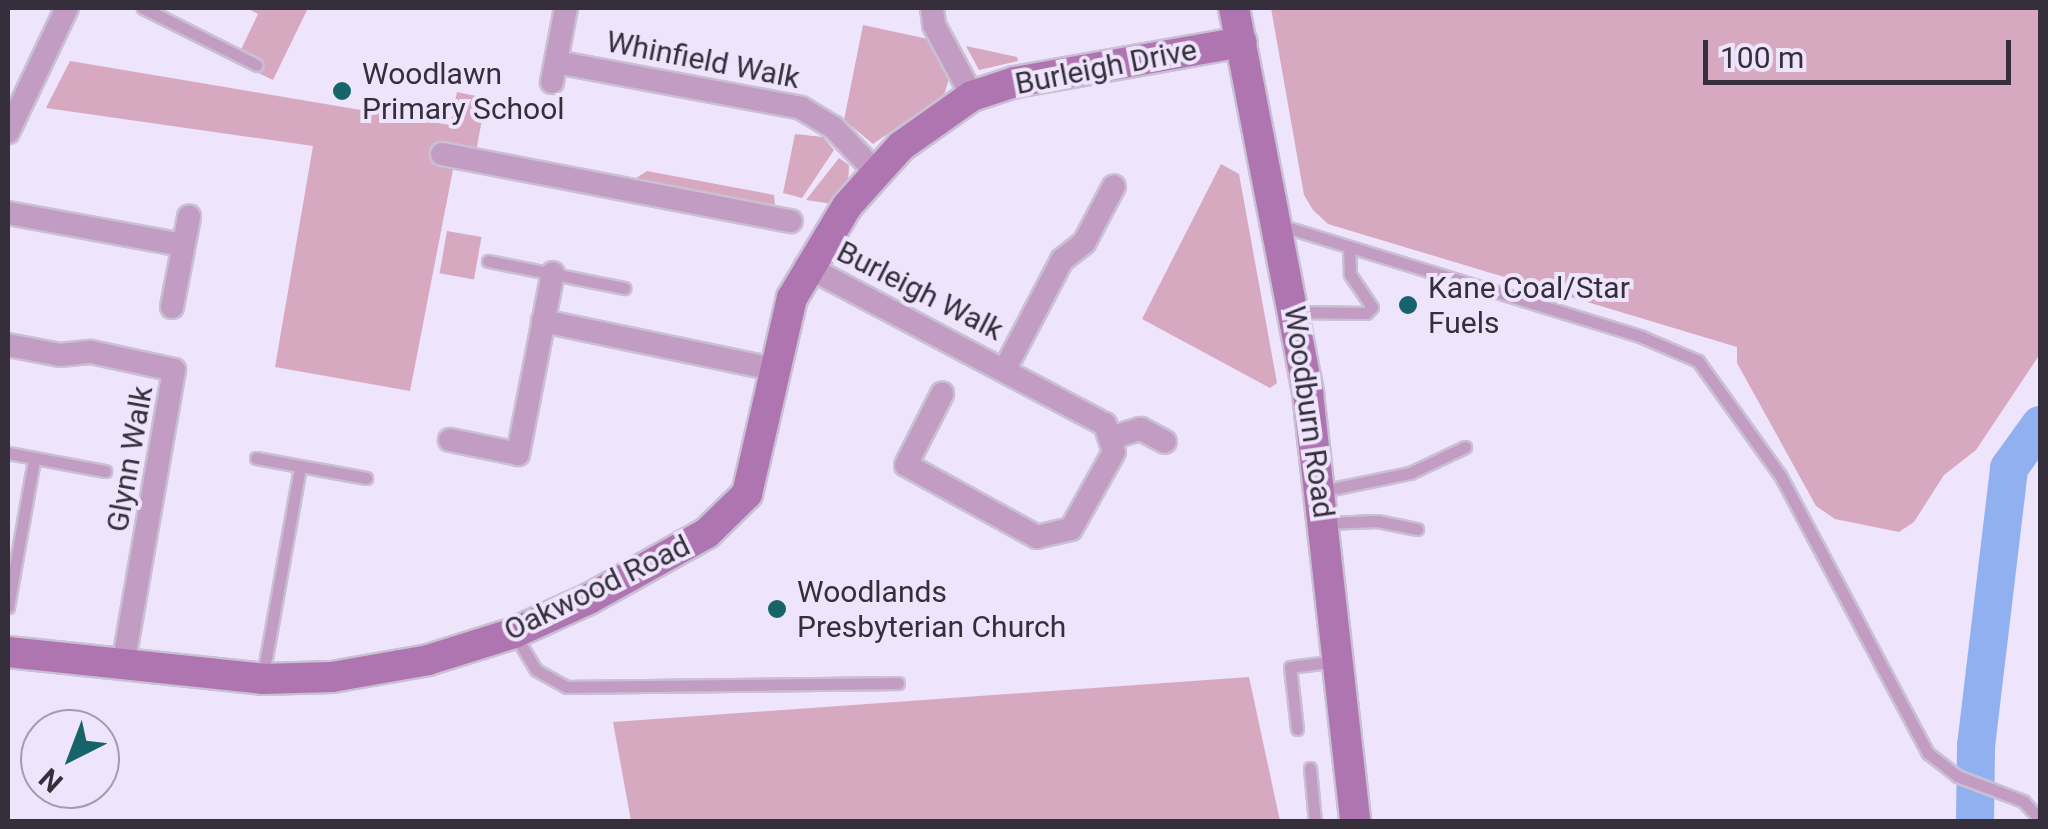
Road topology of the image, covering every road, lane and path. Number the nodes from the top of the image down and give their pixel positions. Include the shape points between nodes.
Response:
1 (67, 8) edge
2 (143, 8) edge
3 (566, 8) edge
4 (932, 8) edge
5 (1234, 8) edge
6 (1242, 42) junction
7 (257, 65) dead end
8 (972, 96) junction
9 (8, 132) edge
10 (442, 154) dead end
11 (875, 171) junction
12 (1114, 186) dead end
13 (8, 213) edge
14 (189, 217) dead end
15 (790, 221) dead end
16 (1279, 225) junction
17 (183, 245) junction
18 (1350, 247) junction
19 (488, 261) dead end
20 (806, 266) junction
21 (553, 273) junction
22 (624, 288) dead end
23 (172, 307) dead end
24 (1295, 312) junction
25 (544, 321) junction
26 (8, 345) edge
27 (1005, 369) junction
28 (774, 370) junction
29 (942, 394) dead end
30 (1114, 436) junction
31 (450, 440) dead end
32 (1166, 442) dead end
33 (1465, 448) dead end
34 (8, 453) edge
35 (256, 458) dead end
36 (34, 459) junction
37 (300, 468) junction
38 (106, 471) dead end
39 (366, 478) dead end
40 (1322, 491) junction
41 (1325, 523) junction
42 (1417, 529) dead end
43 (8, 607) edge
44 (514, 633) junction
45 (8, 652) edge
46 (1341, 660) junction
47 (123, 666) junction
48 (263, 680) junction
49 (898, 683) dead end
50 (1297, 729) dead end
51 (1310, 768) dead end
52 (2040, 819) edge
53 (1316, 822) edge
54 (1355, 822) edge

1 - 9 street
2 - 7 lane
3 - 11 street, Whinfield Walk via 554,72 802,108 833,128
4 - 8 street via 934,25
5 - 6 street, Woodburn Road
6 - 8 street, Burleigh Drive via 1049,74
6 - 16 street, Woodburn Road
8 - 11 street, Burleigh Drive
10 - 15 street
11 - 20 street, Burleigh Drive
12 - 27 street, Burleigh Walk via 1084,243 1062,260
13 - 17 street
14 - 17 street
16 - 18 lane
16 - 24 street, Woodburn Road
17 - 23 street
18 - 24 lane via 1350,274 1372,307 1366,313
18 - 52 lane via 1642,337 1698,361 1780,474 1928,753 1962,778 2022,801
19 - 21 lane
20 - 27 street, Burleigh Walk
20 - 28 street, Burleigh Drive
21 - 22 lane
21 - 25 street
24 - 40 street, Woodburn Road
25 - 28 street
25 - 31 street via 518,454
26 - 47 street, Glynn Walk via 60,355 91,352 174,370
27 - 30 street, Burleigh Walk via 1099,419
28 - 44 street, Oakwood Road via 756,473 733,512 654,566
29 - 30 street via 906,465 1037,537 1059,536 1075,524 1113,456
30 - 32 street via 1141,429
33 - 40 lane via 1410,474
34 - 36 lane
35 - 37 lane
36 - 38 lane
36 - 43 lane
37 - 39 lane
37 - 48 lane
40 - 41 street, Woodburn Road
41 - 42 lane via 1377,520
41 - 46 street, Woodburn Road
44 - 48 street, Oakwood Road via 393,667
44 - 49 lane via 536,670 567,688
45 - 47 street, Oakwood Road
46 - 50 lane via 1290,667
46 - 54 street, Woodburn Road
47 - 48 street, Oakwood Road
51 - 53 lane

